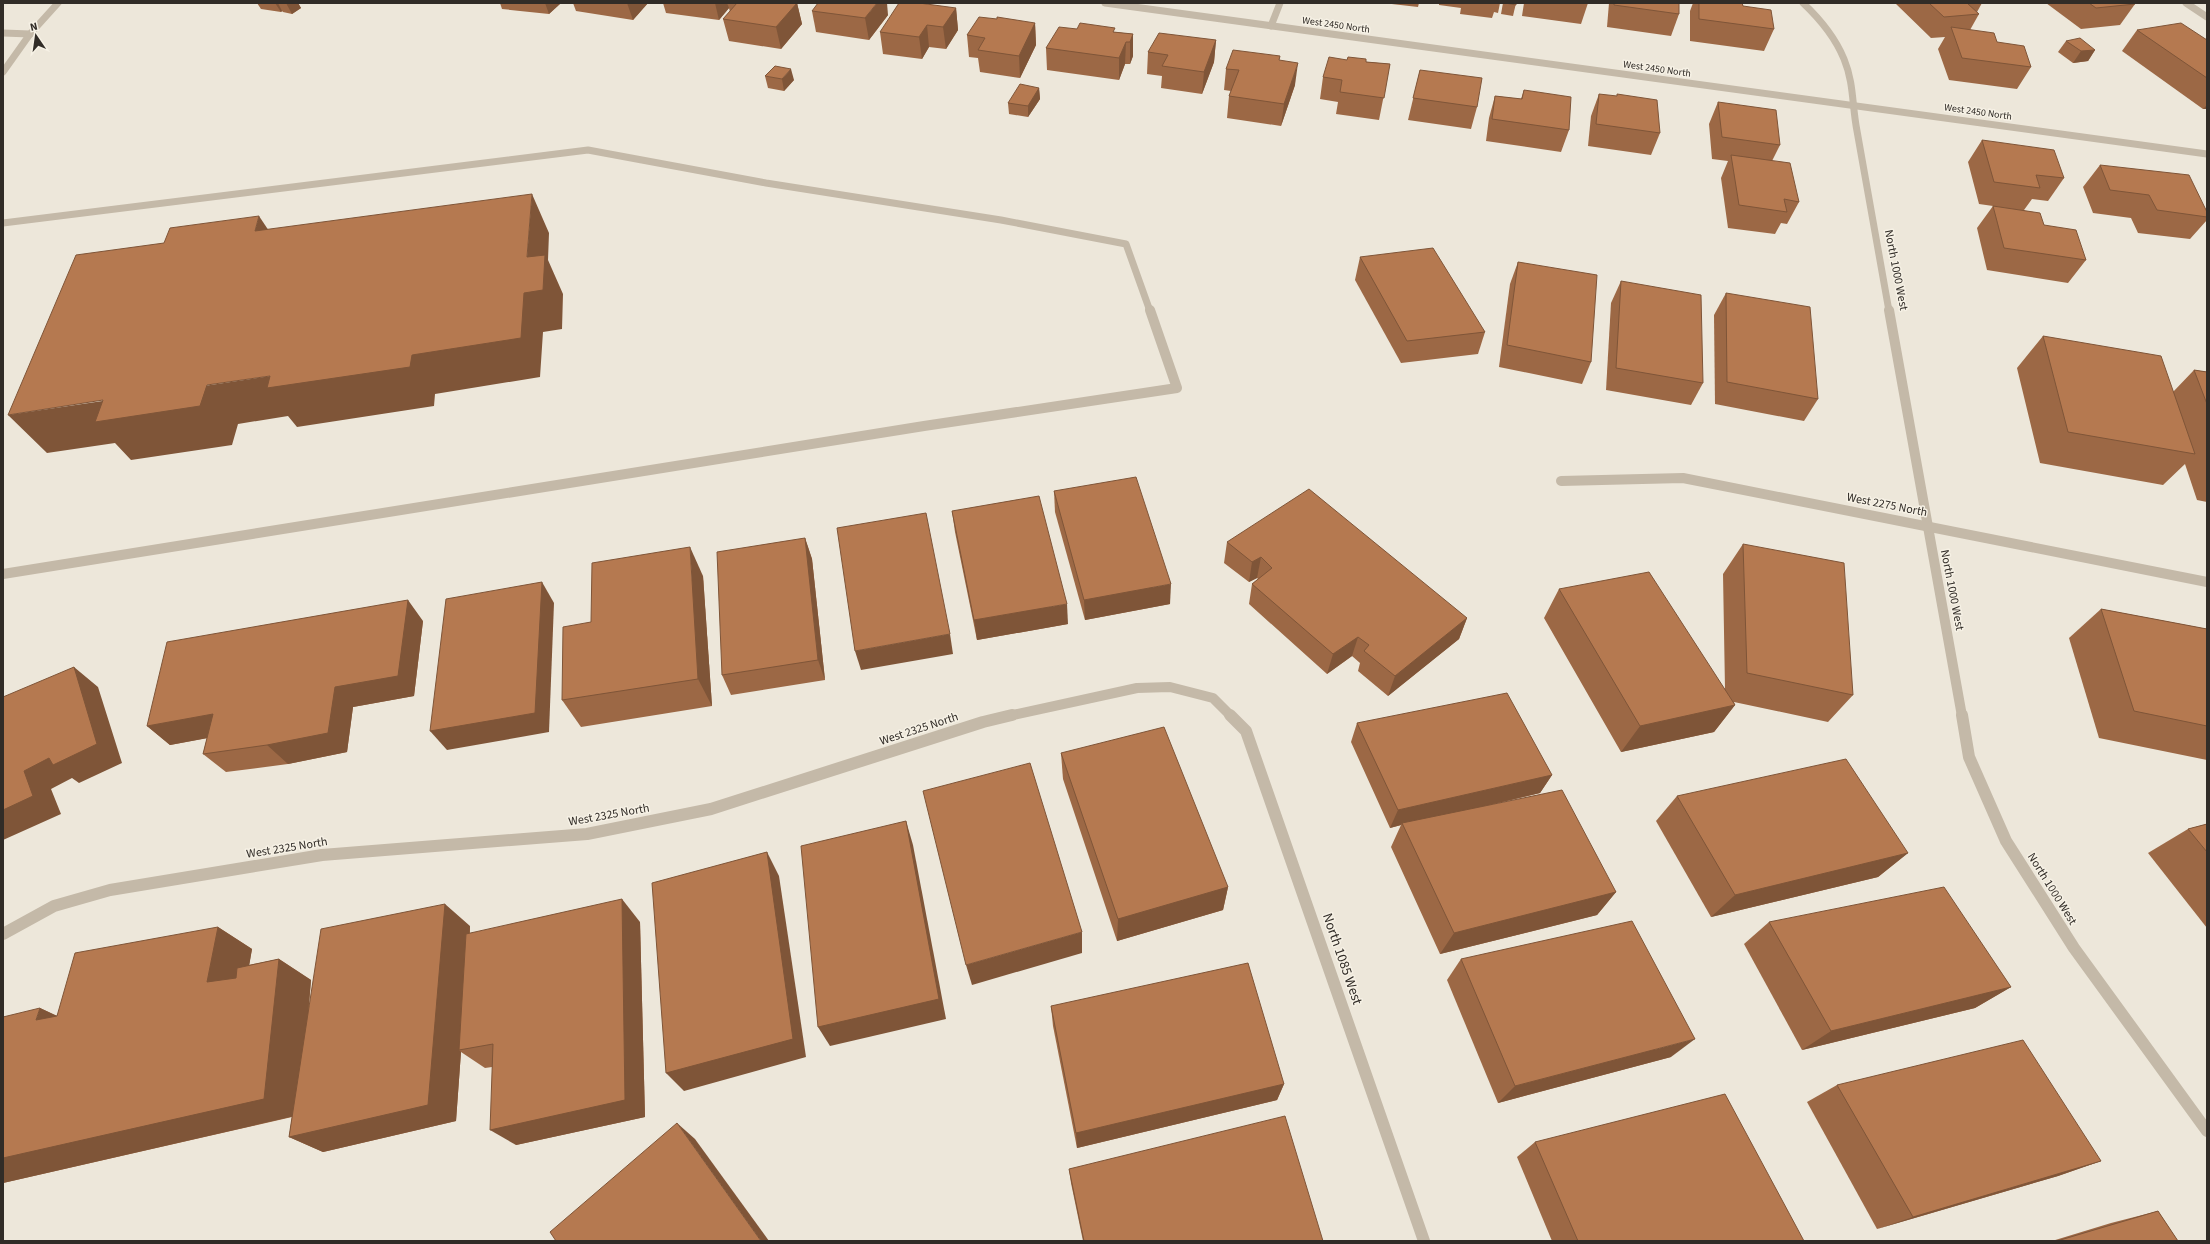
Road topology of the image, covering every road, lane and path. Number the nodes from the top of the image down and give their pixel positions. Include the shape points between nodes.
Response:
1 (58, 3) edge
2 (1105, 3) edge
3 (1280, 3) edge
4 (1803, 3) edge
5 (2186, 3) edge
6 (2207, 17) edge
7 (1271, 26) junction
8 (3, 33) edge
9 (30, 34) junction
10 (3, 72) edge
11 (1856, 106) junction
12 (2207, 154) edge
13 (3, 223) edge
14 (1561, 480) dead end
15 (1926, 525) junction
16 (3, 574) edge
17 (2207, 582) edge
18 (1213, 698) joint
19 (3, 934) edge
20 (2207, 1131) edge
21 (1424, 1241) edge

1 - 9 street
2 - 7 street, West 2450 North
3 - 7 street
4 - 11 street, North 1000 West via 1829,30 1844,53
5 - 6 street
7 - 11 street, West 2450 North
8 - 9 street
9 - 10 street
11 - 12 street, West 2450 North
11 - 15 street, North 1000 West via 1856,126 1890,307
13 - 16 street via 588,150 1001,220 1126,244 1177,388
14 - 15 street, West 2275 North via 1683,478
15 - 17 street, West 2275 North
15 - 20 street, North 1000 West via 1969,757 2006,841 2074,948
18 - 19 street, West 2325 North via 1170,687 1137,688 983,722 711,809 587,834 322,855 110,890 54,906
18 - 21 street, North 1085 West via 1246,731

